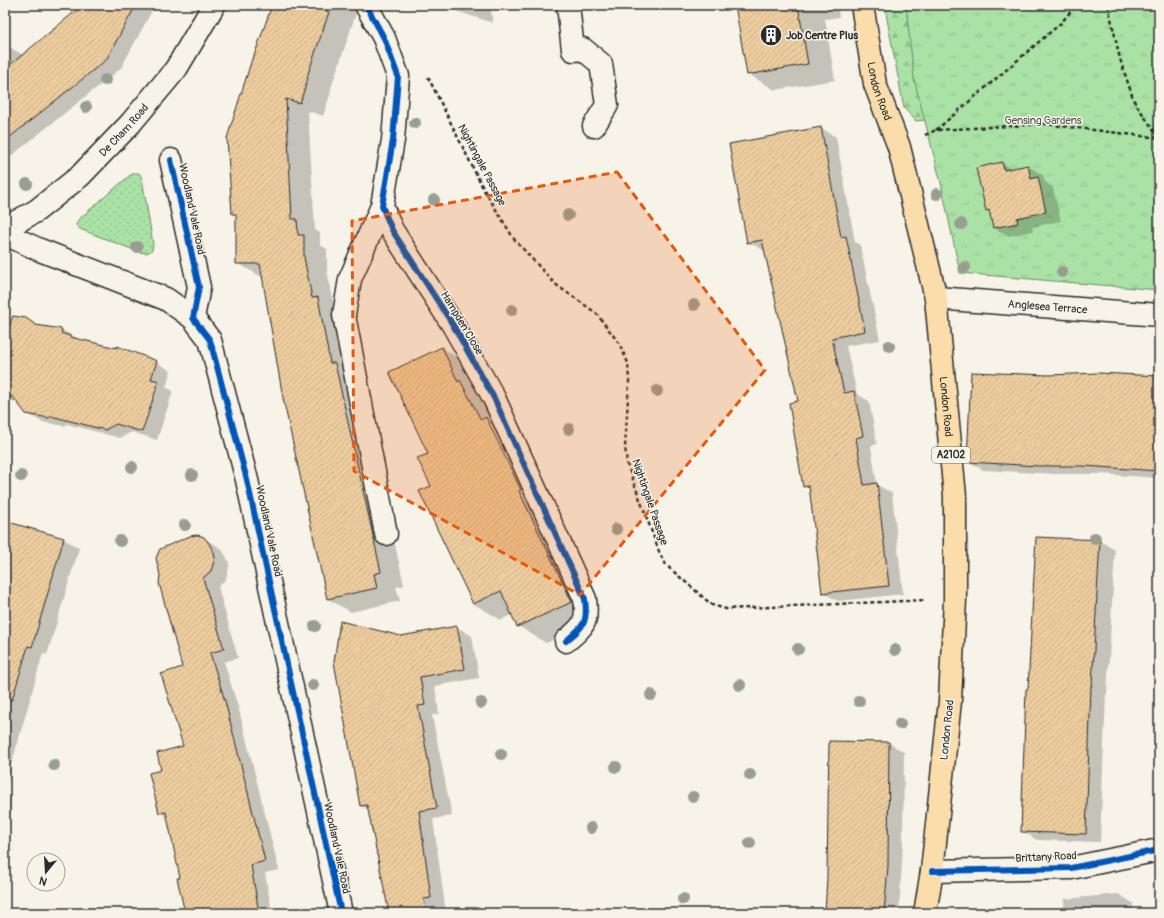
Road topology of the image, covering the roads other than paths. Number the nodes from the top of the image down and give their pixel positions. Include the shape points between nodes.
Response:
1 (214, 5) edge
2 (366, 5) edge
3 (568, 5) edge
4 (862, 5) edge
5 (594, 126) dead end
6 (171, 160) dead end
7 (382, 206) junction
8 (5, 228) edge
9 (5, 234) edge
10 (936, 298) junction
11 (1159, 315) edge
12 (193, 318) junction
13 (386, 534) dead end
14 (566, 641) dead end
15 (1159, 850) edge
16 (932, 871) junction
17 (341, 913) edge
18 (924, 913) edge

1 - 8 street, De Cham Road via 176,69 130,124 80,176 36,211
2 - 7 street via 384,38 398,76
3 - 5 street via 573,50 583,49 601,64 607,104
4 - 10 main road, London Road / A2102 via 875,84 899,147
6 - 12 street, Woodland Vale Road via 199,287
7 - 13 street via 350,279 344,315
7 - 14 street, Hampden Close via 392,230 453,325 494,398 585,599 587,615 582,628
9 - 12 street via 166,299
10 - 11 street, Anglesea Terrace
10 - 16 main road, London Road / A2102 via 955,496 955,599 950,701
12 - 17 street, Woodland Vale Road via 210,340 247,480
15 - 16 street, Brittany Road via 1071,868
16 - 18 main road, London Road / A2102

